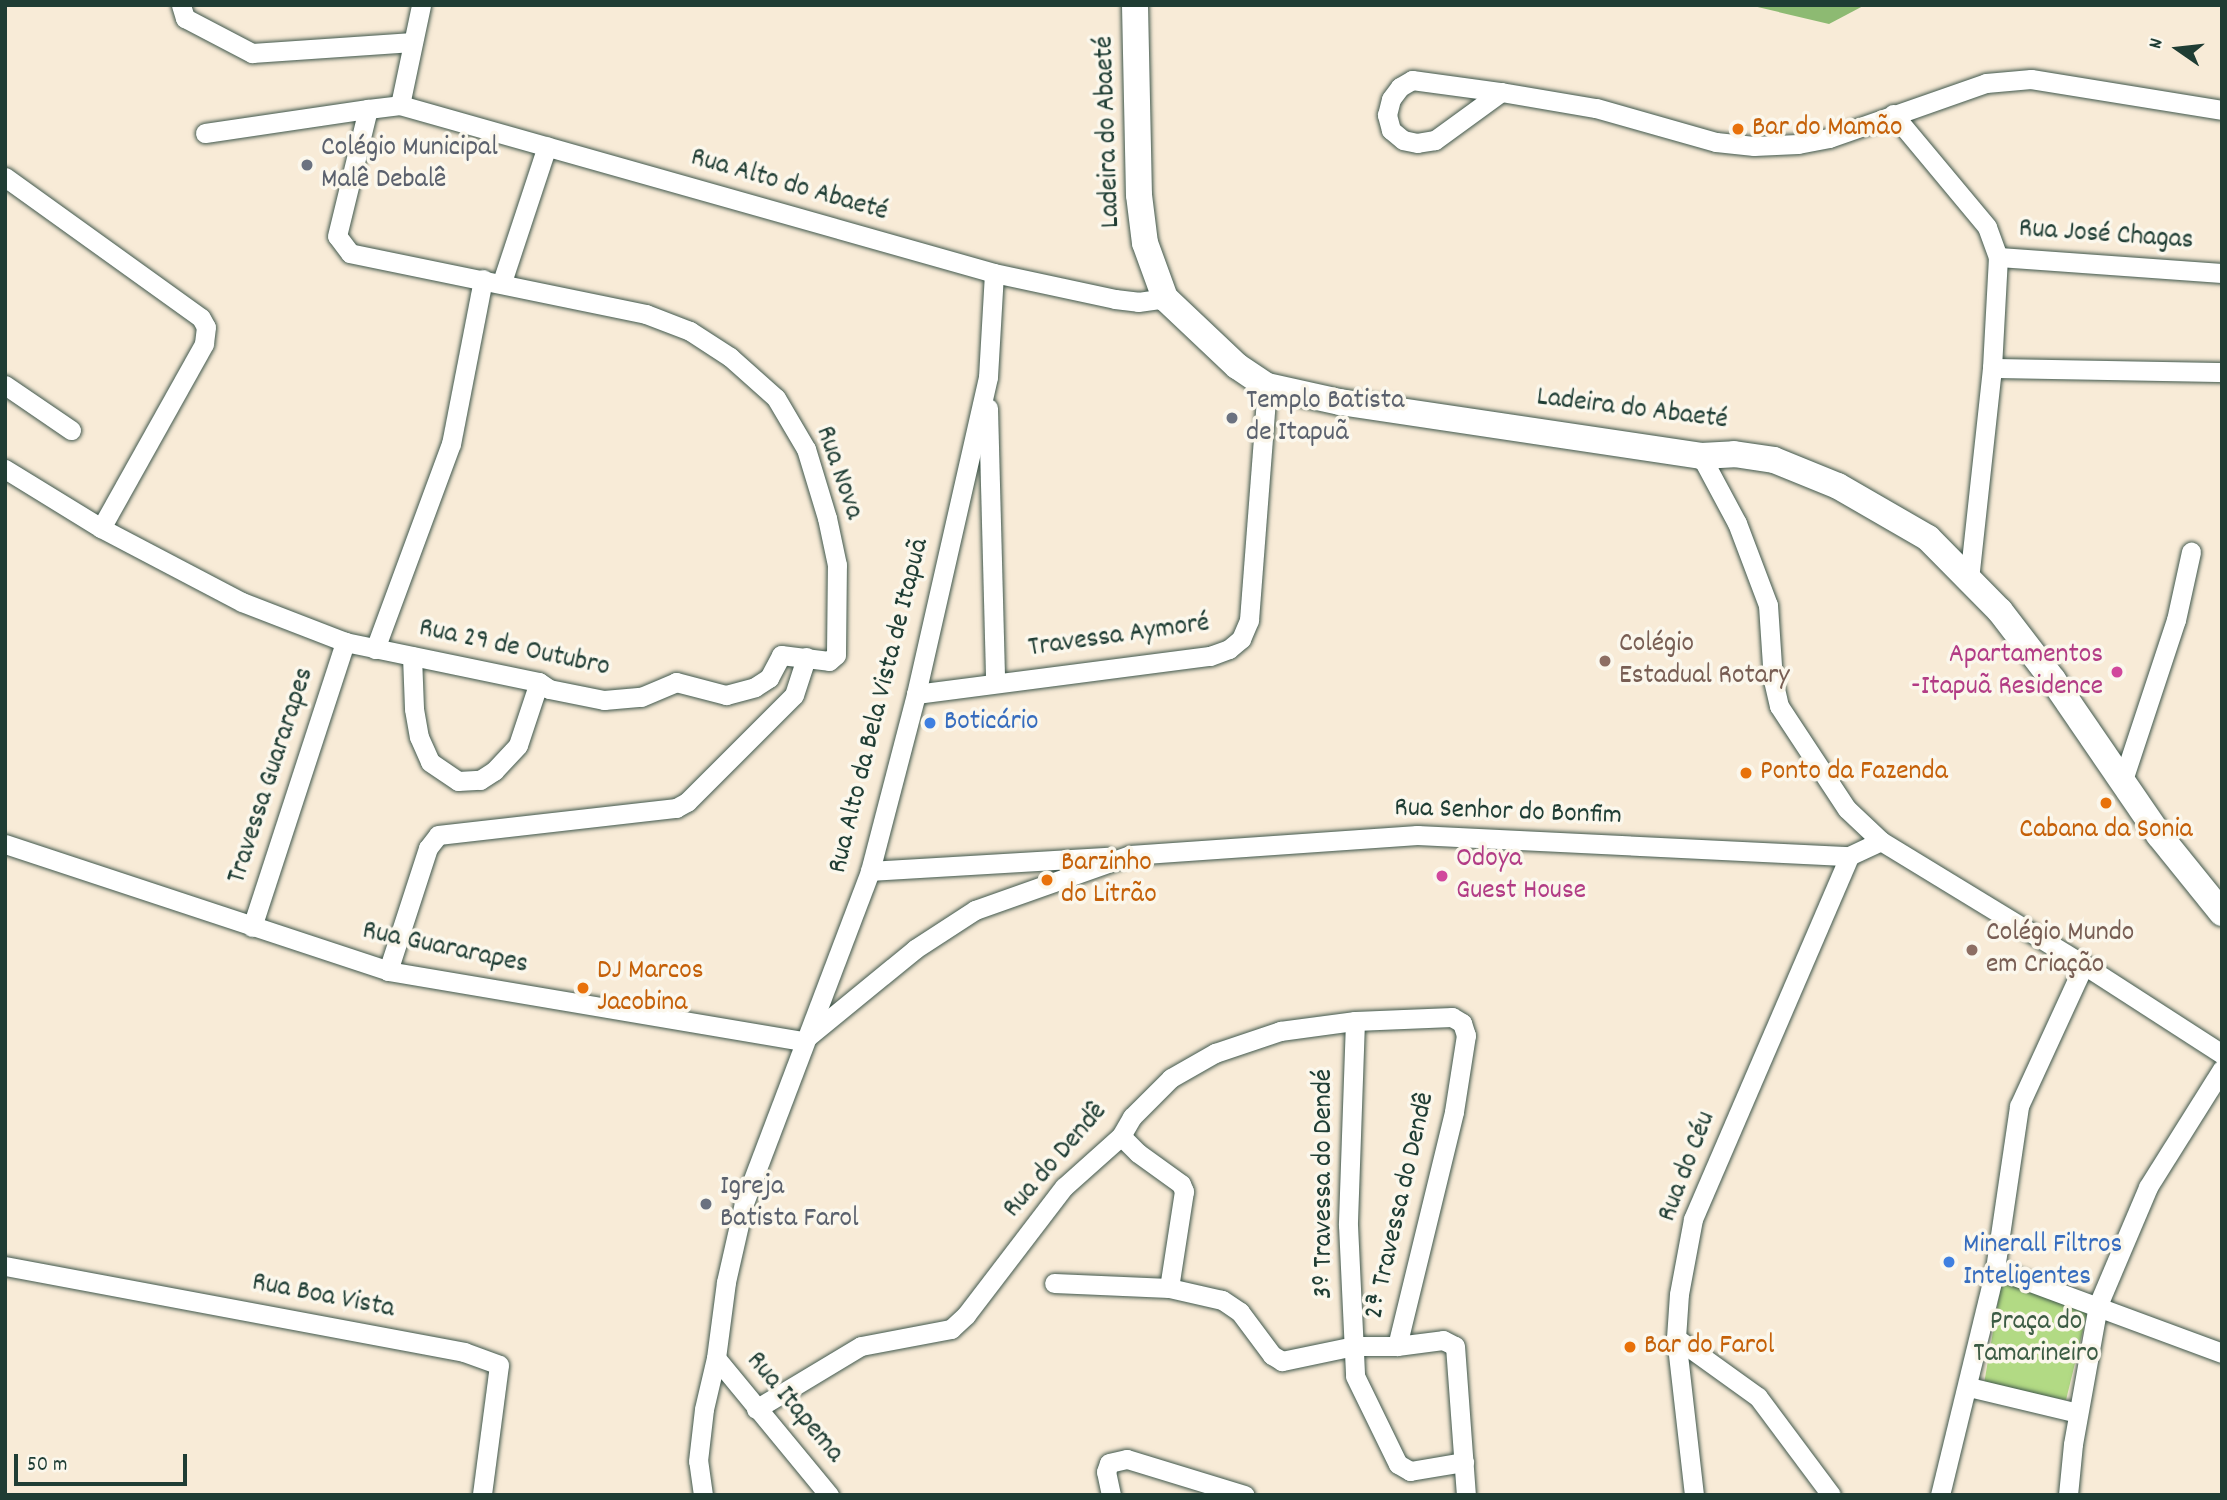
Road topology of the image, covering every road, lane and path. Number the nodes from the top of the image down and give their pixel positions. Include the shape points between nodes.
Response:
1 (181, 5) edge
2 (421, 5) edge
3 (1130, 9) edge
4 (413, 42) junction
5 (1501, 92) junction
6 (401, 104) junction
7 (368, 109) junction
8 (2222, 110) edge
9 (1893, 114) junction
10 (205, 133) dead end
11 (547, 146) junction
12 (5, 177) edge
13 (1998, 257) junction
14 (2222, 273) edge
15 (994, 274) junction
16 (492, 281) junction
17 (1165, 298) junction
18 (1992, 368) junction
19 (2222, 372) edge
20 (988, 377) junction
21 (5, 385) edge
22 (1267, 386) junction
23 (71, 430) dead end
24 (1701, 456) junction
25 (5, 469) edge
26 (101, 528) junction
27 (2191, 552) dead end
28 (1969, 580) junction
29 (345, 642) junction
30 (374, 649) junction
31 (412, 656) junction
32 (806, 657) junction
33 (829, 661) joint
34 (539, 682) junction
35 (995, 683) junction
36 (916, 694) junction
37 (2123, 780) junction
38 (1881, 841) junction
39 (5, 844) edge
40 (1130, 855) junction
41 (1849, 856) junction
42 (870, 871) junction
43 (2222, 913) edge
44 (252, 927) junction
45 (2084, 965) junction
46 (388, 971) junction
47 (1433, 1018) joint
48 (1355, 1021) junction
49 (803, 1041) junction
50 (2222, 1054) edge
51 (2222, 1069) edge
52 (1121, 1136) junction
53 (5, 1266) edge
54 (1995, 1269) junction
55 (1054, 1283) dead end
56 (1169, 1288) junction
57 (2098, 1305) junction
58 (1676, 1338) junction
59 (1354, 1346) junction
60 (1397, 1346) junction
61 (2222, 1353) edge
62 (716, 1358) junction
63 (1969, 1387) junction
64 (755, 1409) junction
65 (2078, 1413) junction
66 (1464, 1462) junction
67 (482, 1495) edge
68 (703, 1495) edge
69 (829, 1495) edge
70 (1111, 1495) edge
71 (1245, 1495) edge
72 (1466, 1495) edge
73 (1694, 1495) edge
74 (1831, 1495) edge
75 (1940, 1495) edge
76 (2068, 1495) edge

1 - 4 street via 185,18 252,53
2 - 4 street
3 - 17 street, Ladeira do Abaeté via 1139,195 1145,243
4 - 6 street
5 - 5 street via 1435,140 1417,144 1391,131 1387,115 1391,99 1412,80
5 - 9 street via 1596,107 1716,142 1754,146 1829,138
6 - 7 street
6 - 11 street, Rua Alto do Abaeté
7 - 10 street
7 - 16 street, Rua Nova via 339,222 337,236 342,246 350,253
8 - 9 street via 2031,79 1986,83
9 - 13 street, Rua José Chagas via 1987,227
11 - 15 street, Rua Alto do Abaeté
11 - 16 street
12 - 26 street via 201,318 206,327 204,344
13 - 14 street, Rua José Chagas
13 - 18 street
15 - 17 street, Rua Alto do Abaeté via 1115,299
15 - 20 street, Rua Alto da Bela Vista de Itapuã
16 - 30 street, Rua 29 de Outubro via 451,444
16 - 33 street, Rua Nova via 646,314 690,331 730,357 775,398 806,449 837,565 838,642 836,655
17 - 22 street, Ladeira do Abaeté via 1210,343
18 - 19 street
18 - 28 street
20 - 35 street, Rua Alto da Bela Vista de Itapuã
20 - 36 street, Rua Alto da Bela Vista de Itapuã
21 - 23 street
22 - 24 street, Ladeira do Abaeté via 1398,412
22 - 35 street, Travessa Aymoré via 1249,620 1241,639 1210,656
24 - 28 street, Ladeira do Abaeté via 1734,454 1774,460 1838,486 1928,538
24 - 38 street via 1737,523 1765,596 1779,706 1847,809
25 - 26 street, Rua 29 de Outubro
26 - 29 street, Rua 29 de Outubro via 242,602
27 - 37 street via 2176,620
28 - 37 street, Ladeira do Abaeté via 2008,621
29 - 30 street, Rua 29 de Outubro
29 - 44 street, Travessa Guararapes
30 - 31 street, Rua 29 de Outubro
31 - 34 street, Rua 29 de Outubro
31 - 34 street via 419,737 430,762 458,781 480,780 495,771 518,745
32 - 33 street, Rua 29 de Outubro
32 - 34 street, Rua 29 de Outubro via 781,655 769,678 726,695 676,682 641,697 604,700 549,690
32 - 46 street via 794,695 676,808 438,835
35 - 36 street, Travessa Aymoré
36 - 42 street, Rua Alto da Bela Vista de Itapuã
37 - 43 street, Ladeira do Abaeté via 2159,835
38 - 41 street, Rua Senhor do Bonfim
38 - 45 street
39 - 44 street, Rua Guararapes
40 - 41 street, Rua Senhor do Bonfim via 1418,835
40 - 42 street, Rua Senhor do Bonfim
40 - 49 street, Rua Senhor do Bonfim via 975,911 915,948
41 - 58 street, Rua do Céu via 1693,1219
42 - 49 street, Rua Alto da Bela Vista de Itapuã
44 - 46 street, Rua Guararapes
45 - 50 street
45 - 54 street via 2019,1106
46 - 49 street, Rua Guararapes
47 - 48 street, Rua do Dendê
47 - 60 street, 2ª Travessa do Dendê via 1452,1017 1462,1023 1466,1035 1454,1112
48 - 52 street, Rua do Dendê via 1280,1031 1215,1053 1171,1078 1132,1117
48 - 59 street, 3º Travessa do Dendé via 1348,1225
49 - 62 street, Rua Alto da Bela Vista de Itapuã via 744,1203 726,1282
51 - 57 street via 2148,1187
52 - 56 street via 1184,1191
52 - 64 street, Rua do Dendê via 1064,1187 951,1329 861,1346
53 - 67 street, Rua Boa Vista via 464,1352 499,1365
54 - 57 street
54 - 63 street
55 - 56 street
56 - 59 street, 2ª Travessa do Dendê via 1222,1300 1240,1312 1272,1355 1288,1362
57 - 61 street
57 - 65 street
58 - 73 street, Rua do Céu
58 - 74 street via 1758,1397
59 - 60 street, 2ª Travessa do Dendê
59 - 66 street, 3º Travessa do Dendé via 1355,1376 1398,1464 1409,1471
60 - 66 street via 1443,1340 1455,1346
62 - 64 street, Rua Itapema
62 - 68 street, Rua Alto da Bela Vista de Itapuã via 698,1461
63 - 65 street
63 - 75 street
64 - 69 street, Rua Itapema
65 - 76 street
66 - 72 street
70 - 71 street via 1106,1472 1109,1463 1128,1459

